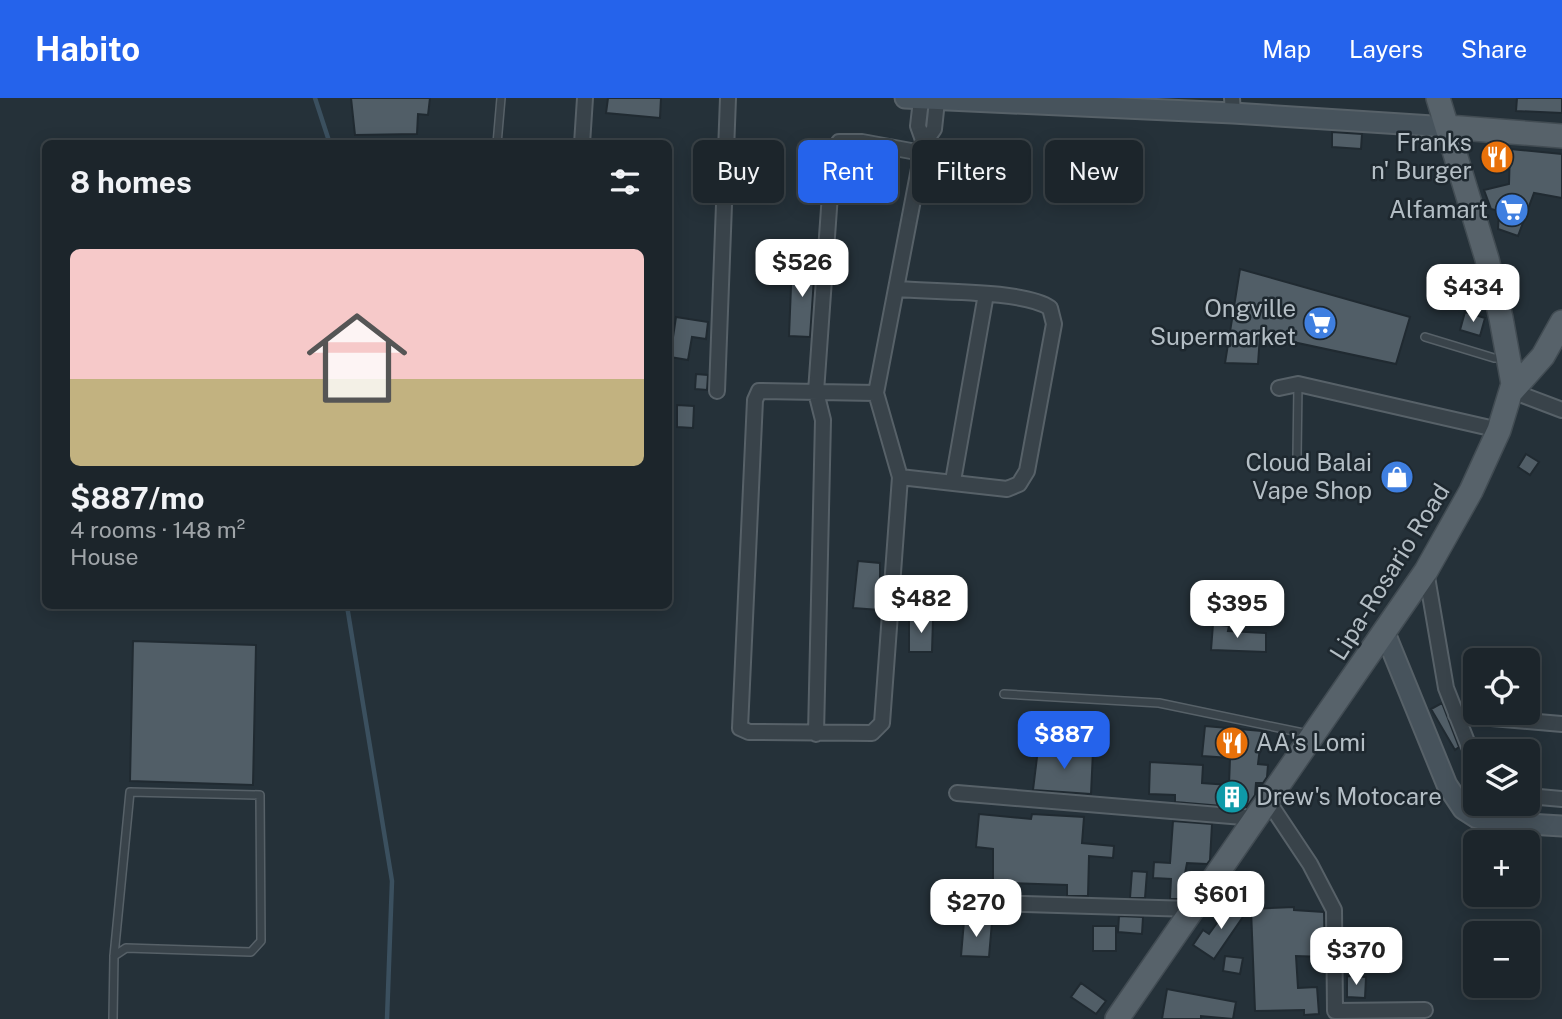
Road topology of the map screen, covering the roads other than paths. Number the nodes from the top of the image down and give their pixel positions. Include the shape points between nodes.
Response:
1 (501, 98) edge
2 (585, 98) edge
3 (728, 98) edge
4 (1438, 98) edge
5 (921, 99) edge
6 (1008, 100) edge
7 (1233, 106) edge
8 (1448, 127) junction
9 (1562, 136) edge
10 (497, 140) edge
11 (582, 140) edge
12 (928, 140) edge
13 (912, 147) edge
14 (913, 203) edge
15 (898, 289) junction
16 (986, 294) junction
17 (1562, 323) edge
18 (1425, 337) dead end
19 (1506, 358) junction
20 (1298, 384) junction
21 (1279, 388) dead end
22 (717, 391) dead end
23 (1512, 391) junction
24 (816, 392) junction
25 (877, 393) junction
26 (1562, 410) edge
27 (1499, 430) junction
28 (1297, 456) dead end
29 (900, 477) junction
30 (953, 481) junction
31 (1426, 571) junction
32 (1385, 633) junction
33 (1004, 694) dead end
34 (1456, 715) junction
35 (1562, 724) edge
36 (816, 734) junction
37 (1315, 735) junction
38 (1466, 739) edge
39 (957, 793) dead end
40 (1540, 797) edge
41 (1562, 799) edge
42 (1261, 809) junction
43 (1562, 826) edge
44 (990, 903) dead end
45 (1192, 909) junction
46 (114, 956) junction
47 (1425, 1010) dead end
48 (113, 1019) edge
49 (1117, 1019) edge

1 - 10 lane
2 - 11 street
3 - 22 street
4 - 8 main road, Lipa-Rosario Road
5 - 6 street
5 - 12 street via 934,129
6 - 7 street
7 - 8 street
8 - 9 main road
8 - 19 main road, Lipa-Rosario Road via 1494,282
13 - 24 street via 839,142 833,152
14 - 15 street
15 - 16 street
15 - 25 street
16 - 30 street
16 - 30 street via 1042,302 1050,308 1054,324 1027,471 1019,484 1007,489
17 - 23 main road via 1543,356
18 - 19 lane
19 - 23 main road, Lipa-Rosario Road
20 - 21 street
20 - 27 street
20 - 28 lane
23 - 26 street
23 - 27 main road, Lipa-Rosario Road
24 - 25 street
24 - 36 street via 823,420
24 - 36 street via 759,391 755,400 740,728
25 - 29 street
27 - 31 main road, Lipa-Rosario Road
29 - 30 street
29 - 36 street via 882,723 872,733
31 - 32 main road, Lipa-Rosario Road
31 - 34 street via 1446,688
32 - 37 main road, Lipa-Rosario Road
32 - 43 street via 1447,785 1463,809 1495,822
33 - 37 lane via 1159,703
34 - 35 street
34 - 38 street
37 - 42 main road, Lipa-Rosario Road
39 - 42 street
40 - 41 street
42 - 45 main road, Lipa-Rosario Road
42 - 47 street via 1310,864 1334,910 1335,1011
44 - 45 street
45 - 49 main road, Lipa-Rosario Road
46 - 46 lane via 126,948 251,952 261,941 260,795 130,792
46 - 48 lane

